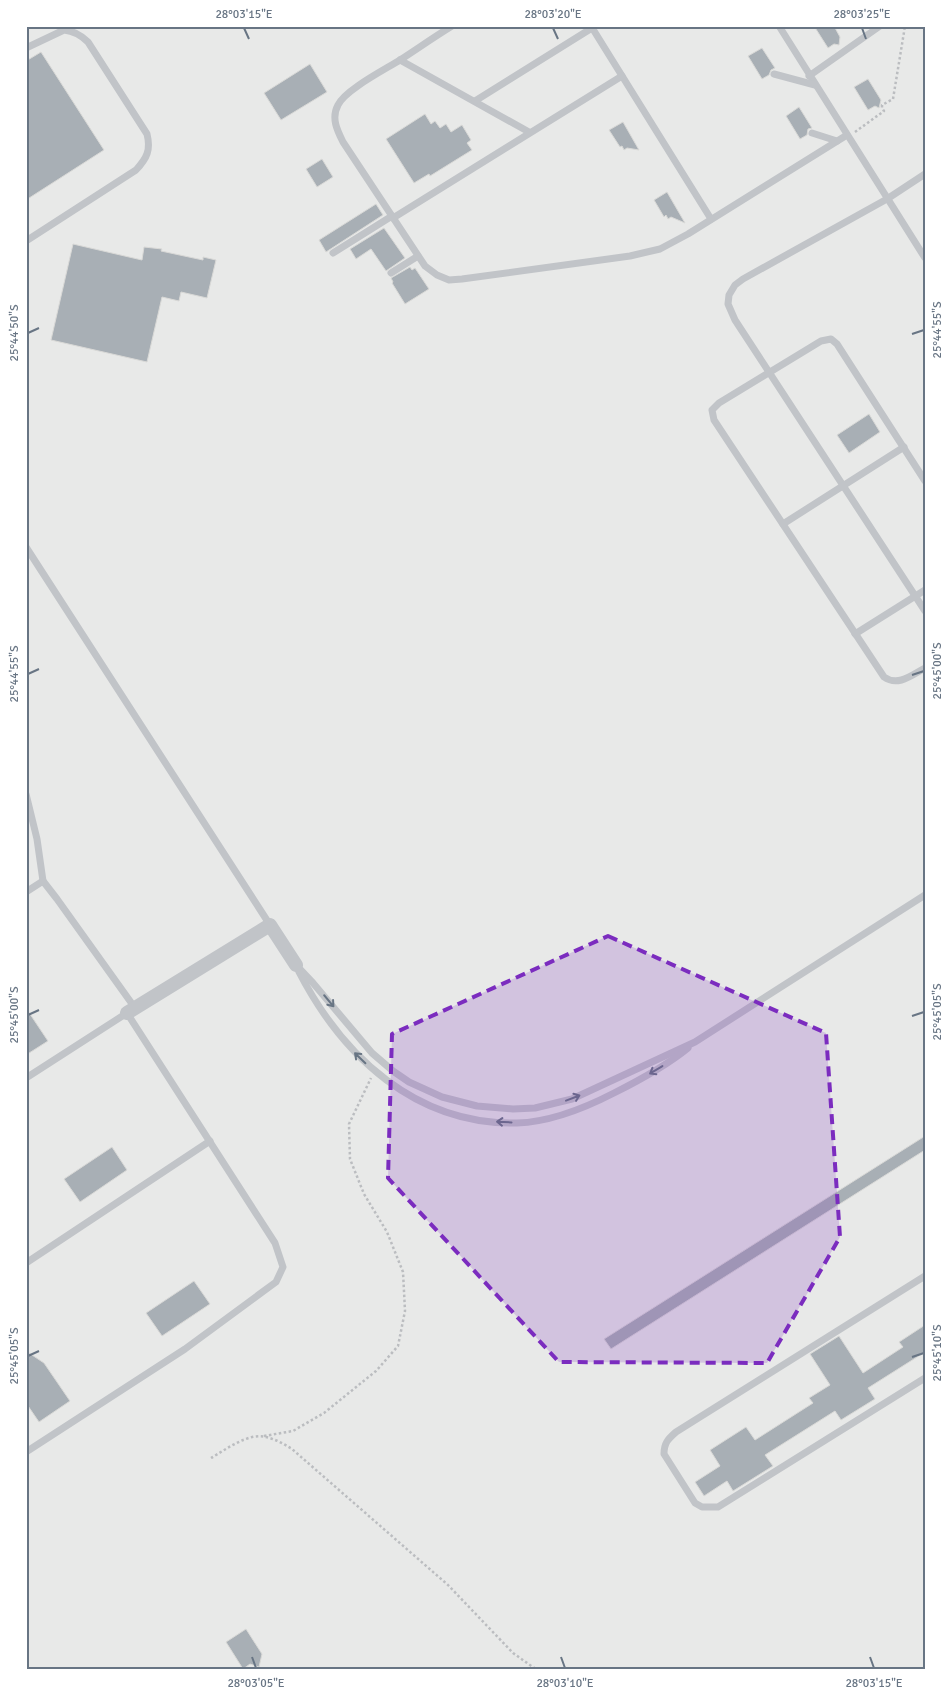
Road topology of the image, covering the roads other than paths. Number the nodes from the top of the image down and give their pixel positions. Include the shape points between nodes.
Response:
1 (452, 26) edge
2 (779, 26) edge
3 (880, 26) edge
4 (591, 27) edge
5 (26, 48) edge
6 (400, 60) junction
7 (774, 74) dead end
8 (622, 76) junction
9 (809, 76) junction
10 (815, 85) junction
11 (474, 101) junction
12 (529, 132) junction
13 (812, 133) dead end
14 (847, 136) junction
15 (838, 141) junction
16 (925, 174) edge
17 (886, 199) junction
18 (392, 217) junction
19 (711, 219) junction
20 (26, 241) edge
21 (333, 253) dead end
22 (418, 256) junction
23 (925, 258) edge
24 (391, 273) dead end
25 (768, 372) junction
26 (904, 447) junction
27 (925, 480) edge
28 (844, 486) junction
29 (783, 524) junction
30 (26, 547) edge
31 (925, 590) edge
32 (915, 597) junction
33 (925, 610) edge
34 (856, 634) junction
35 (925, 668) edge
36 (26, 794) edge
37 (43, 881) junction
38 (26, 892) edge
39 (925, 895) edge
40 (270, 925) junction
41 (296, 965) junction
42 (131, 1010) junction
43 (695, 1042) junction
44 (26, 1078) edge
45 (210, 1141) junction
46 (26, 1263) edge
47 (925, 1276) edge
48 (925, 1378) edge
49 (26, 1452) edge

1 - 6 lane
2 - 9 lane
3 - 9 lane
4 - 8 lane
4 - 11 lane
5 - 20 lane via 64,30 83,37 147,134 149,145 148,156 136,170
6 - 11 lane
6 - 18 lane via 345,96 334,117 341,137
7 - 10 lane
8 - 12 lane
8 - 19 lane
9 - 10 lane
10 - 14 lane
11 - 12 lane
12 - 18 lane
13 - 15 lane
14 - 15 lane
14 - 17 lane
15 - 19 lane
16 - 17 lane
17 - 23 lane
17 - 25 lane via 735,285 728,304
18 - 21 lane
18 - 22 lane
19 - 22 lane via 666,246 647,253 478,278 449,280 425,266
22 - 24 lane
25 - 26 lane via 831,339
25 - 28 lane
25 - 29 lane via 715,407 712,414
26 - 27 lane
26 - 28 lane
28 - 29 lane
28 - 32 lane
29 - 34 lane
30 - 40 lane
31 - 32 lane
32 - 33 lane
32 - 34 lane
34 - 35 lane via 889,681 896,682
36 - 37 lane
37 - 38 lane
37 - 42 lane
39 - 43 lane
40 - 41 street
40 - 42 street
41 -> 43 lane via 372,1053 393,1071 442,1097 477,1106 512,1110 552,1105
43 -> 41 lane via 660,1068 604,1098 555,1116 518,1123 446,1113 374,1071 352,1050 312,996
42 - 44 lane
42 - 45 lane
45 - 46 lane
45 - 49 lane via 275,1243 283,1267 276,1282 185,1349
47 - 48 lane via 676,1432 667,1440 664,1454 695,1503 702,1507 725,1505

